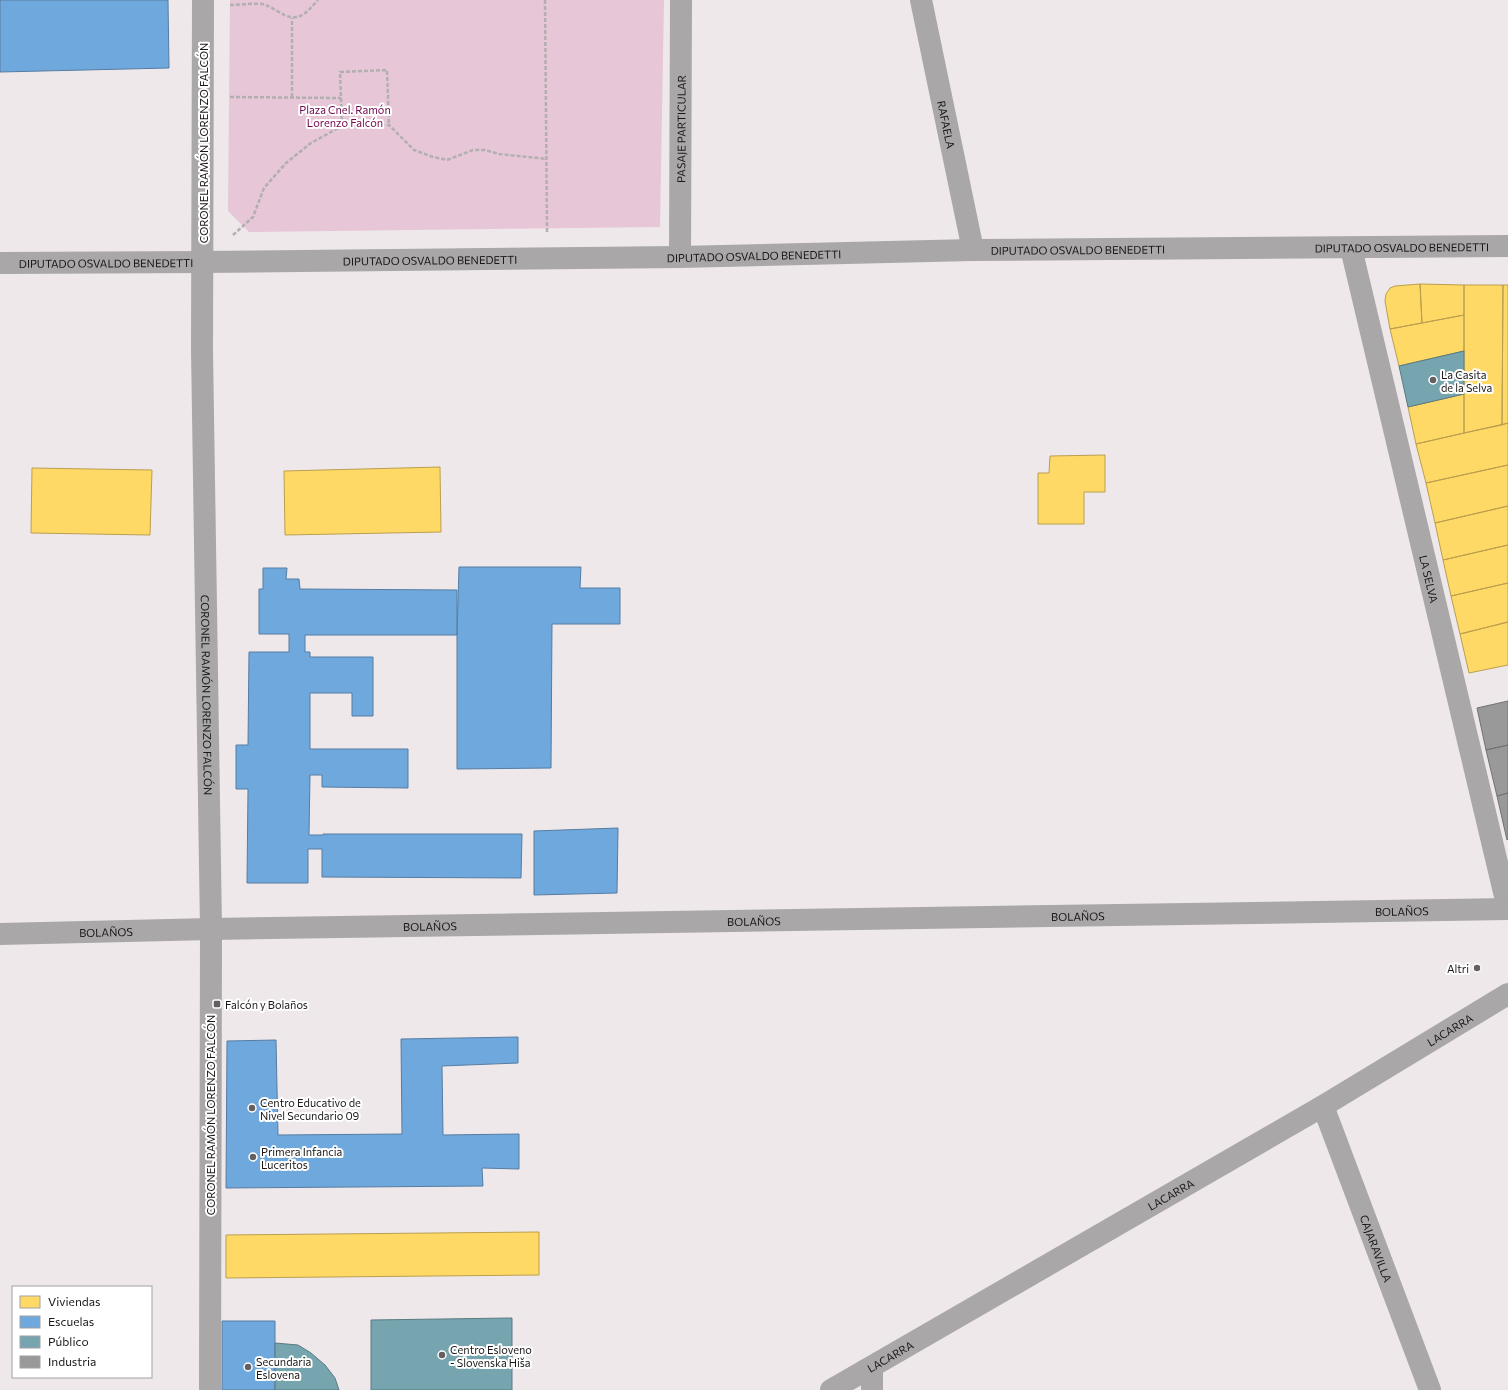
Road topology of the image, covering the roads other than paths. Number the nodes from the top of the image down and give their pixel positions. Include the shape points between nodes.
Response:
1 (681, 0) edge
2 (921, 0) edge
3 (203, 3) edge
4 (1508, 246) edge
5 (1351, 248) junction
6 (972, 250) junction
7 (680, 258) junction
8 (203, 262) junction
9 (0, 263) edge
10 (1508, 909) edge
11 (211, 929) junction
12 (0, 934) edge
13 (1508, 994) edge
14 (1323, 1106) junction
15 (872, 1367) junction
16 (210, 1390) edge
17 (831, 1390) edge
18 (872, 1390) edge
19 (1430, 1390) edge

1 - 7 street, PASAJE PARTICULAR
2 - 6 street, RAFAELA
3 - 8 street, CORONEL RAMÓN LORENZO FALCÓN
4 - 5 street, DIPUTADO OSVALDO BENEDETTI
5 - 6 street, DIPUTADO OSVALDO BENEDETTI
5 - 10 street, LA SELVA
6 - 7 street, DIPUTADO OSVALDO BENEDETTI
7 - 8 street, DIPUTADO OSVALDO BENEDETTI
8 - 9 street, DIPUTADO OSVALDO BENEDETTI
8 - 11 street, CORONEL RAMÓN LORENZO FALCÓN via 202,350
10 - 11 street, BOLAÑOS
11 - 12 street, BOLAÑOS
11 - 16 street, CORONEL RAMÓN LORENZO FALCÓN
13 - 14 street, LACARRA
14 - 15 street, LACARRA
14 - 19 street, CAJARAVILLA
15 - 17 street, LACARRA
15 - 18 street

